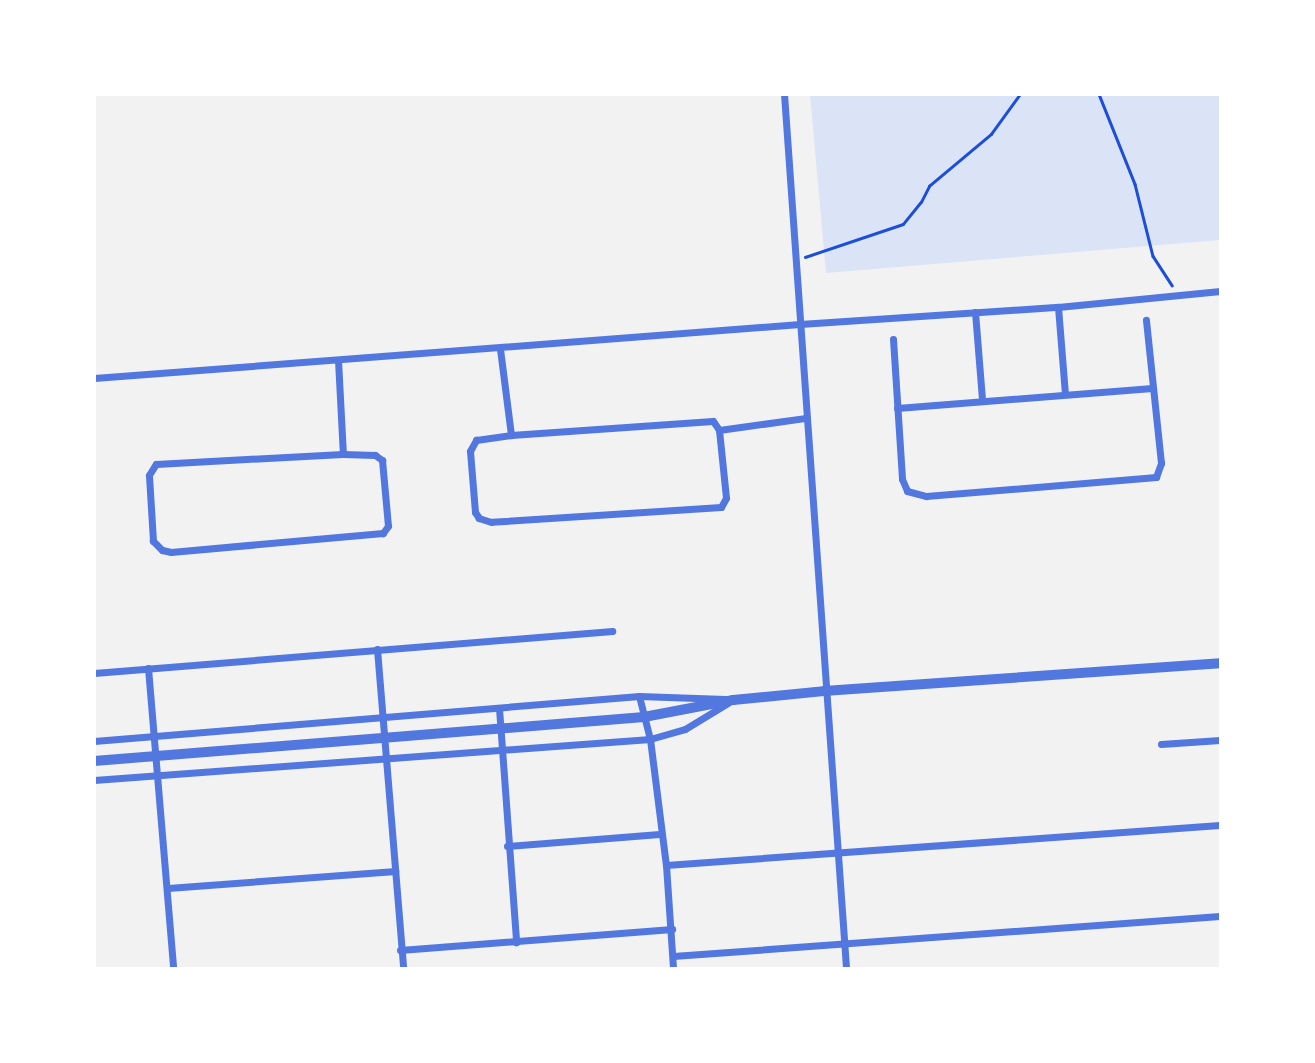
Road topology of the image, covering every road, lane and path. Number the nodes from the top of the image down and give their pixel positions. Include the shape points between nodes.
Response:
1 (784, 94) edge
2 (1020, 94) edge
3 (1099, 94) edge
4 (796, 261) junction
5 (1220, 291) edge
6 (1178, 294) junction
7 (1058, 307) junction
8 (975, 312) junction
9 (1146, 320) dead end
10 (800, 324) junction
11 (892, 339) dead end
12 (500, 349) junction
13 (338, 360) junction
14 (94, 378) edge
15 (1152, 388) junction
16 (1065, 394) junction
17 (982, 399) junction
18 (897, 408) junction
19 (806, 418) junction
20 (719, 430) junction
21 (511, 435) junction
22 (343, 454) junction
23 (612, 631) dead end
24 (377, 649) junction
25 (1220, 663) edge
26 (148, 668) junction
27 (94, 673) edge
28 (824, 691) junction
29 (639, 696) junction
30 (733, 700) junction
31 (499, 708) junction
32 (382, 717) junction
33 (644, 717) junction
34 (500, 727) junction
35 (155, 736) junction
36 (384, 738) junction
37 (650, 739) junction
38 (1220, 740) edge
39 (94, 741) edge
40 (1161, 744) dead end
41 (501, 749) junction
42 (156, 756) junction
43 (386, 759) junction
44 (94, 761) edge
45 (158, 776) junction
46 (94, 780) edge
47 (1220, 825) edge
48 (660, 834) junction
49 (507, 846) junction
50 (838, 851) junction
51 (666, 865) junction
52 (396, 871) junction
53 (168, 888) junction
54 (1220, 916) edge
55 (672, 929) junction
56 (516, 942) junction
57 (844, 945) junction
58 (400, 950) junction
59 (673, 956) junction
60 (173, 968) edge
61 (403, 968) edge
62 (673, 968) edge
63 (846, 968) edge

1 - 4 street
2 - 4 path via 991,134 929,186 903,223
3 - 6 path via 1135,184 1153,256
4 - 10 street
5 - 6 street
6 - 7 street
7 - 8 street
7 - 16 street
8 - 10 street
8 - 17 street
9 - 15 street
10 - 12 street
10 - 19 street
11 - 18 street
12 - 13 street
12 - 21 street
13 - 14 street
13 - 22 street
15 - 16 street
15 - 18 street via 1161,463 1156,477 926,496 905,486
16 - 17 street
17 - 18 street
19 - 20 street
19 - 28 street
20 - 21 street via 711,421
20 - 21 street via 727,502 721,507 487,521 473,508 470,447 476,440
22 - 22 street via 156,464 149,475 153,541 171,552 383,533 388,526 382,460 375,455
23 - 24 street
24 - 26 street
24 - 32 street
25 - 28 street
26 - 27 street
26 - 35 street
28 - 30 street
28 - 50 street
29 - 30 street
29 - 31 street
29 - 33 street
30 - 33 street
30 - 37 street via 685,729
31 - 32 street
31 - 34 street
32 - 35 street
32 - 36 street
33 - 34 street
33 - 37 street
34 - 36 street
34 - 41 street
35 - 39 street
35 - 42 street
36 - 42 street
36 - 43 street
37 - 41 street
37 - 48 street
38 - 40 street
41 - 43 street
41 - 49 street
42 - 44 street
42 - 45 street
43 - 45 street
43 - 52 street
45 - 46 street
45 - 53 street
47 - 50 street
48 - 49 street
48 - 51 street
49 - 56 street
50 - 51 street
50 - 57 street
51 - 55 street
52 - 53 street
52 - 58 street
53 - 60 street
54 - 57 street
55 - 56 street
55 - 59 street
56 - 58 street
57 - 59 street
57 - 63 street
58 - 61 street
59 - 62 street

